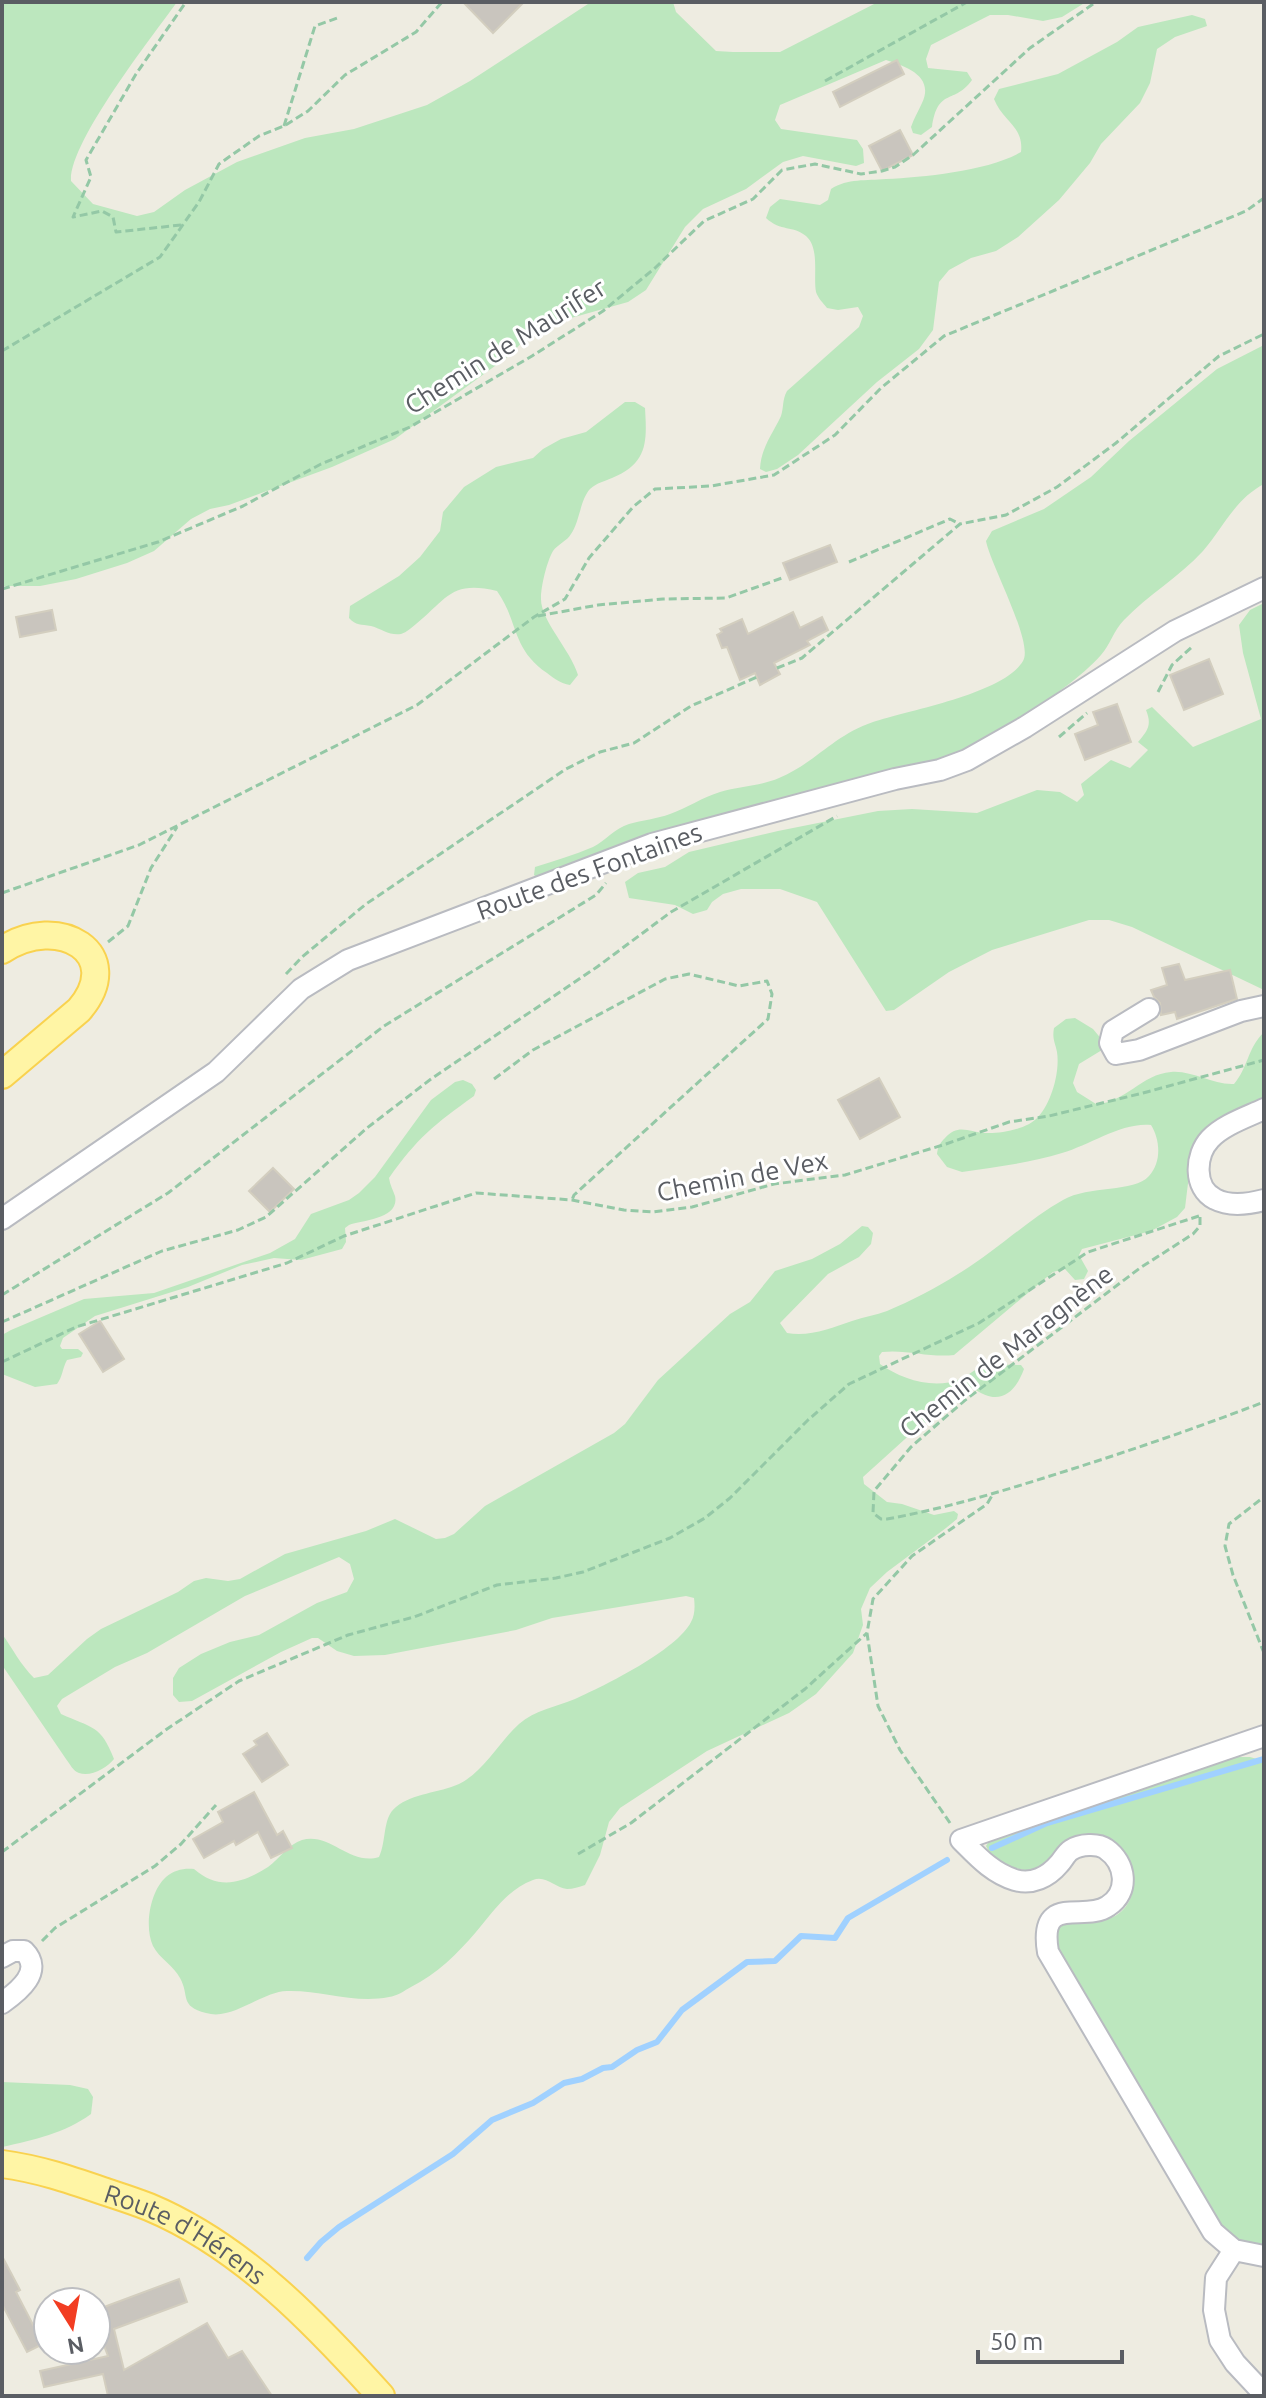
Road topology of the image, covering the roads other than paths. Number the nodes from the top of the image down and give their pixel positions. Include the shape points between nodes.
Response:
1 (1264, 588) edge
2 (2, 950) edge
3 (1264, 1006) edge
4 (1149, 1009) dead end
5 (2, 1075) edge
6 (1264, 1109) edge
7 (1264, 1200) edge
8 (2, 1219) edge
9 (1264, 1736) edge
10 (2, 1957) edge
11 (2, 2003) edge
12 (2, 2164) edge
13 (1234, 2250) junction
14 (1264, 2256) edge
15 (340, 2351) junction
16 (1264, 2394) edge
17 (364, 2396) edge
18 (381, 2396) edge

1 - 8 street, Route des Fontaines via 1175,631 967,760 652,844 348,960 301,989 216,1072
2 - 5 main road via 48,934 75,941 89,956 93,979 83,1005
3 - 4 street via 1116,1054 1110,1043 1113,1031
6 - 7 street via 1217,1133 1198,1164 1206,1191 1217,1200
9 - 13 street via 961,1840 989,1868 1030,1882 1044,1878 1070,1850 1103,1847 1116,1858 1123,1870 1119,1895 1095,1911 1064,1911 1046,1936 1048,1952 1213,2232
10 - 11 street via 19,1950 28,1955 32,1973
12 - 15 main road, Route d'Hérens via 58,2174 151,2207 204,2236 247,2266
13 - 14 street
13 - 16 street via 1216,2278 1214,2310 1220,2340
15 - 17 main road, Route d'Hérens
15 - 18 main road, Route d'Hérens

